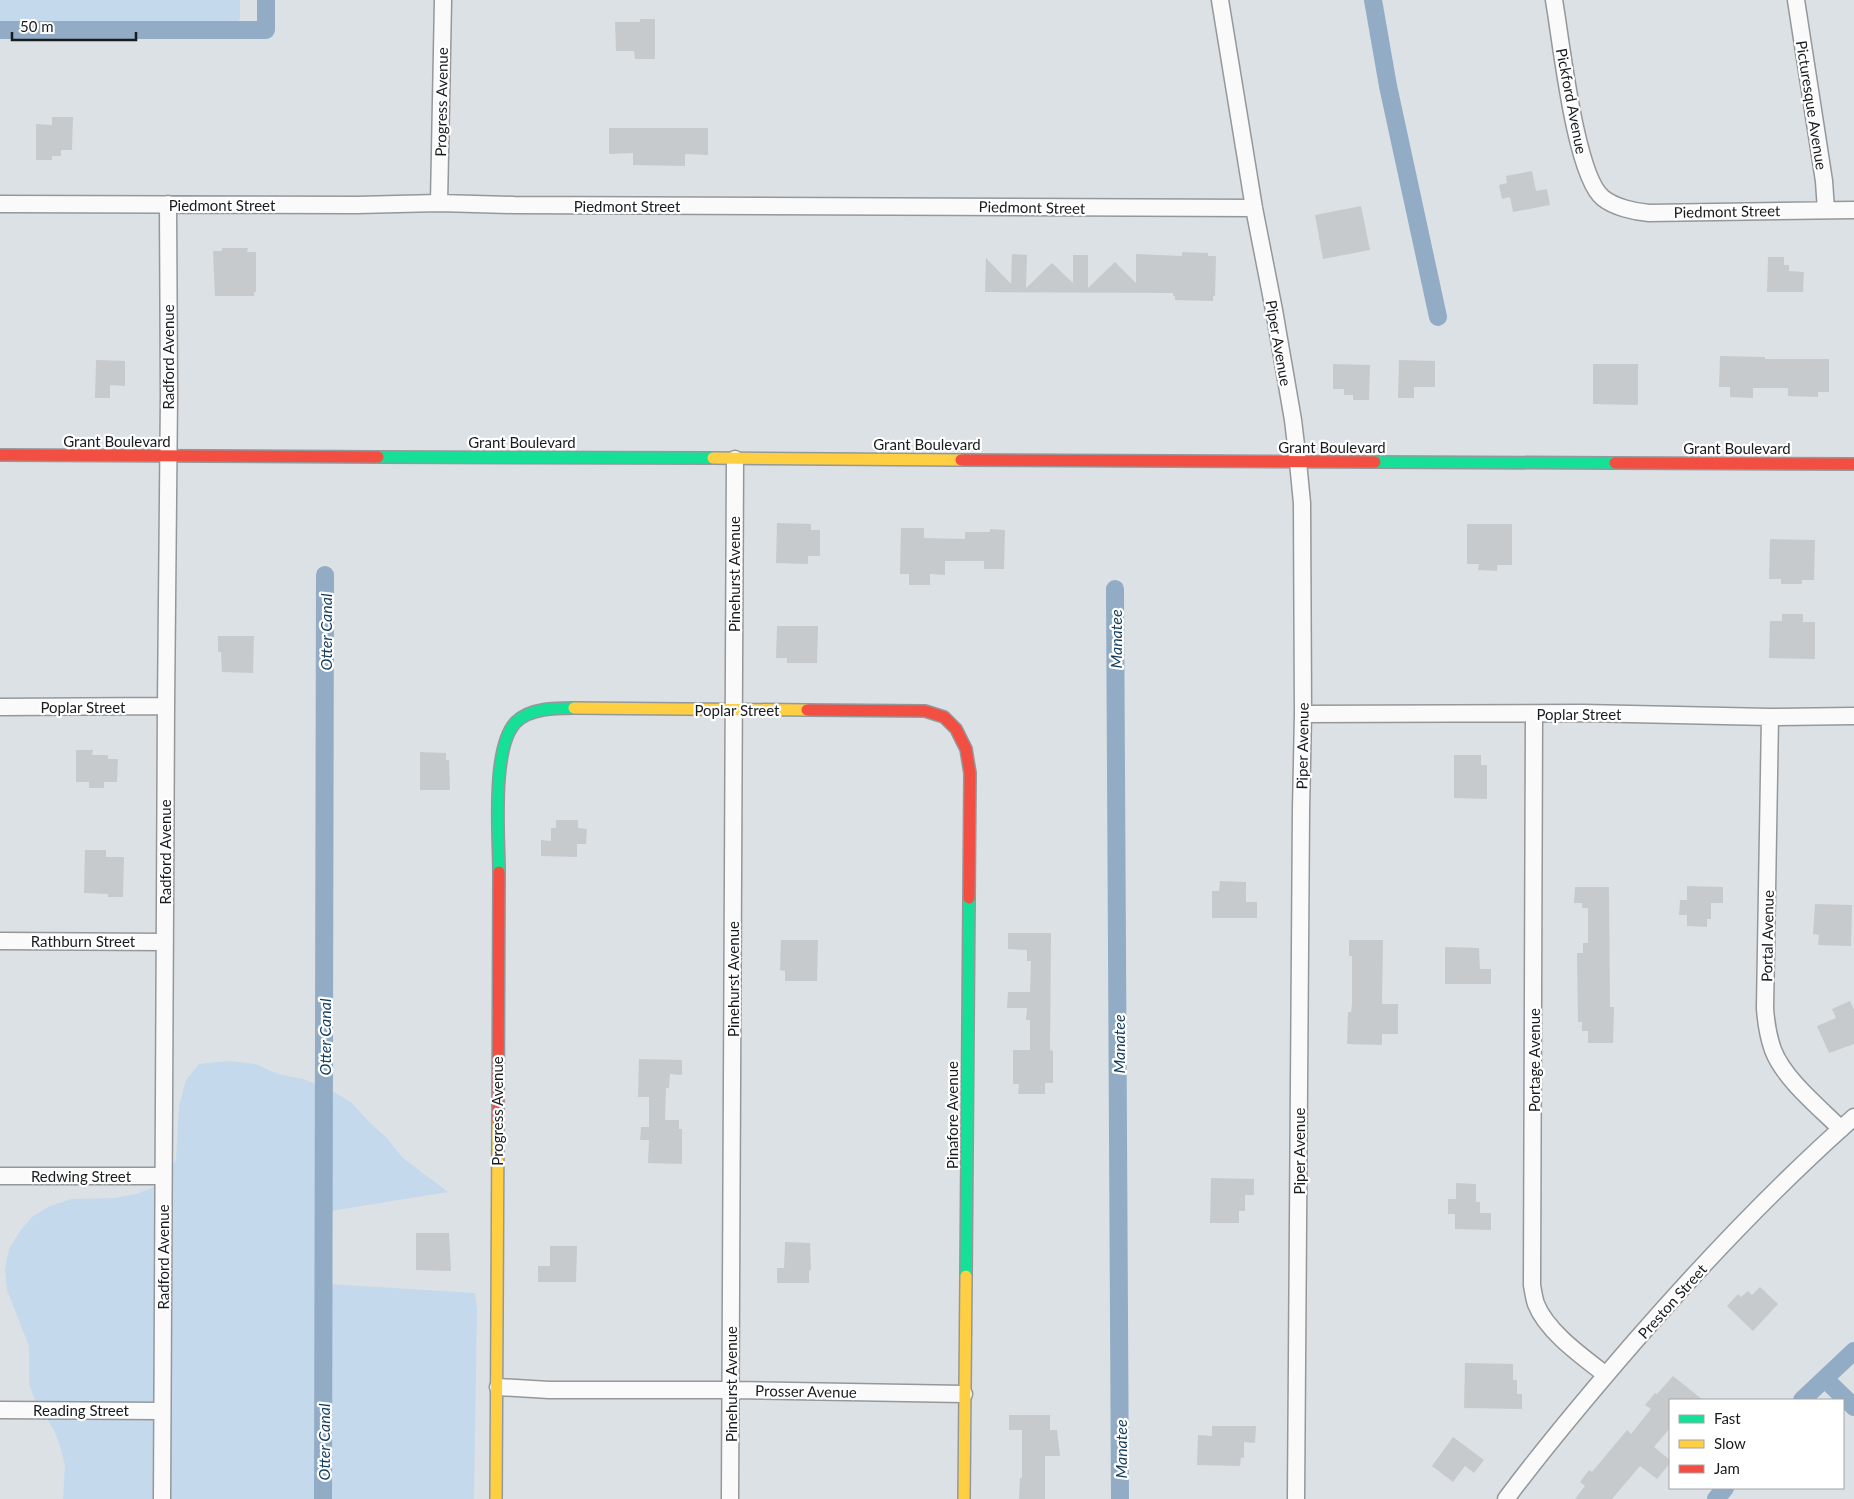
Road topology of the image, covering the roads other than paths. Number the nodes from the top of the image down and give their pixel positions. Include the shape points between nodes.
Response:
1 (443, 0) edge
2 (1220, 0) edge
3 (1554, 0) edge
4 (1796, 0) edge
5 (1602, 198) joint
6 (439, 203) junction
7 (0, 204) edge
8 (168, 204) junction
9 (1254, 208) junction
10 (1826, 210) junction
11 (1854, 210) edge
12 (0, 455) edge
13 (168, 455) junction
14 (734, 459) junction
15 (1298, 462) junction
16 (1854, 464) edge
17 (166, 706) junction
18 (0, 707) edge
19 (734, 709) junction
20 (1303, 714) junction
21 (1534, 714) junction
22 (1854, 716) edge
23 (1770, 717) junction
24 (512, 725) joint
25 (960, 733) joint
26 (0, 941) edge
27 (165, 942) junction
28 (1854, 1117) edge
29 (1841, 1129) junction
30 (0, 1176) edge
31 (163, 1176) junction
32 (1606, 1374) junction
33 (498, 1387) junction
34 (731, 1390) junction
35 (964, 1394) junction
36 (0, 1410) edge
37 (162, 1411) junction
38 (162, 1499) edge
39 (496, 1499) edge
40 (730, 1499) edge
41 (964, 1499) edge
42 (1296, 1499) edge
43 (1506, 1499) edge

1 - 6 street, Progress Avenue
2 - 9 street, Piper Avenue
3 - 5 street, Pickford Avenue via 1577,138 1590,181
4 - 10 street, Picturesque Avenue
5 - 10 street, Piedmont Street via 1631,212 1649,213
6 - 8 street, Piedmont Street
6 - 9 street, Piedmont Street
7 - 8 street, Piedmont Street
8 - 13 street, Radford Avenue
9 - 15 street, Piper Avenue
10 - 11 street, Piedmont Street
12 - 13 street, Grant Boulevard
13 - 14 street, Grant Boulevard
13 - 17 street, Radford Avenue
14 - 15 street, Grant Boulevard
14 - 19 street, Pinehurst Avenue
15 - 16 street, Grant Boulevard
15 - 20 street, Piper Avenue via 1302,503
17 - 18 street, Poplar Street
17 - 27 street, Radford Avenue
19 - 24 street, Poplar Street via 549,709 530,712
19 - 25 street, Poplar Street via 925,712 944,717
19 - 34 street, Pinehurst Avenue
20 - 21 street, Poplar Street
20 - 42 street, Piper Avenue
21 - 23 street, Poplar Street
21 - 32 street, Portage Avenue via 1532,1285 1536,1303 1545,1320
22 - 23 street, Poplar Street
23 - 29 street, Portal Avenue via 1767,1029 1774,1052 1785,1069
24 - 33 street, Progress Avenue via 503,744 499,770
25 - 35 street, Pinafore Avenue via 968,753 970,773
26 - 27 street, Rathburn Street
27 - 31 street, Radford Avenue
28 - 29 street, Preston Street
29 - 32 street, Preston Street via 1774,1192 1685,1284
30 - 31 street, Redwing Street
31 - 37 street, Radford Avenue
32 - 43 street, Preston Street
33 - 34 street, Prosser Avenue
33 - 39 street, Progress Avenue
34 - 35 street, Prosser Avenue
34 - 40 street, Pinehurst Avenue
35 - 41 street, Pinafore Avenue
36 - 37 street, Reading Street
37 - 38 street, Radford Avenue

